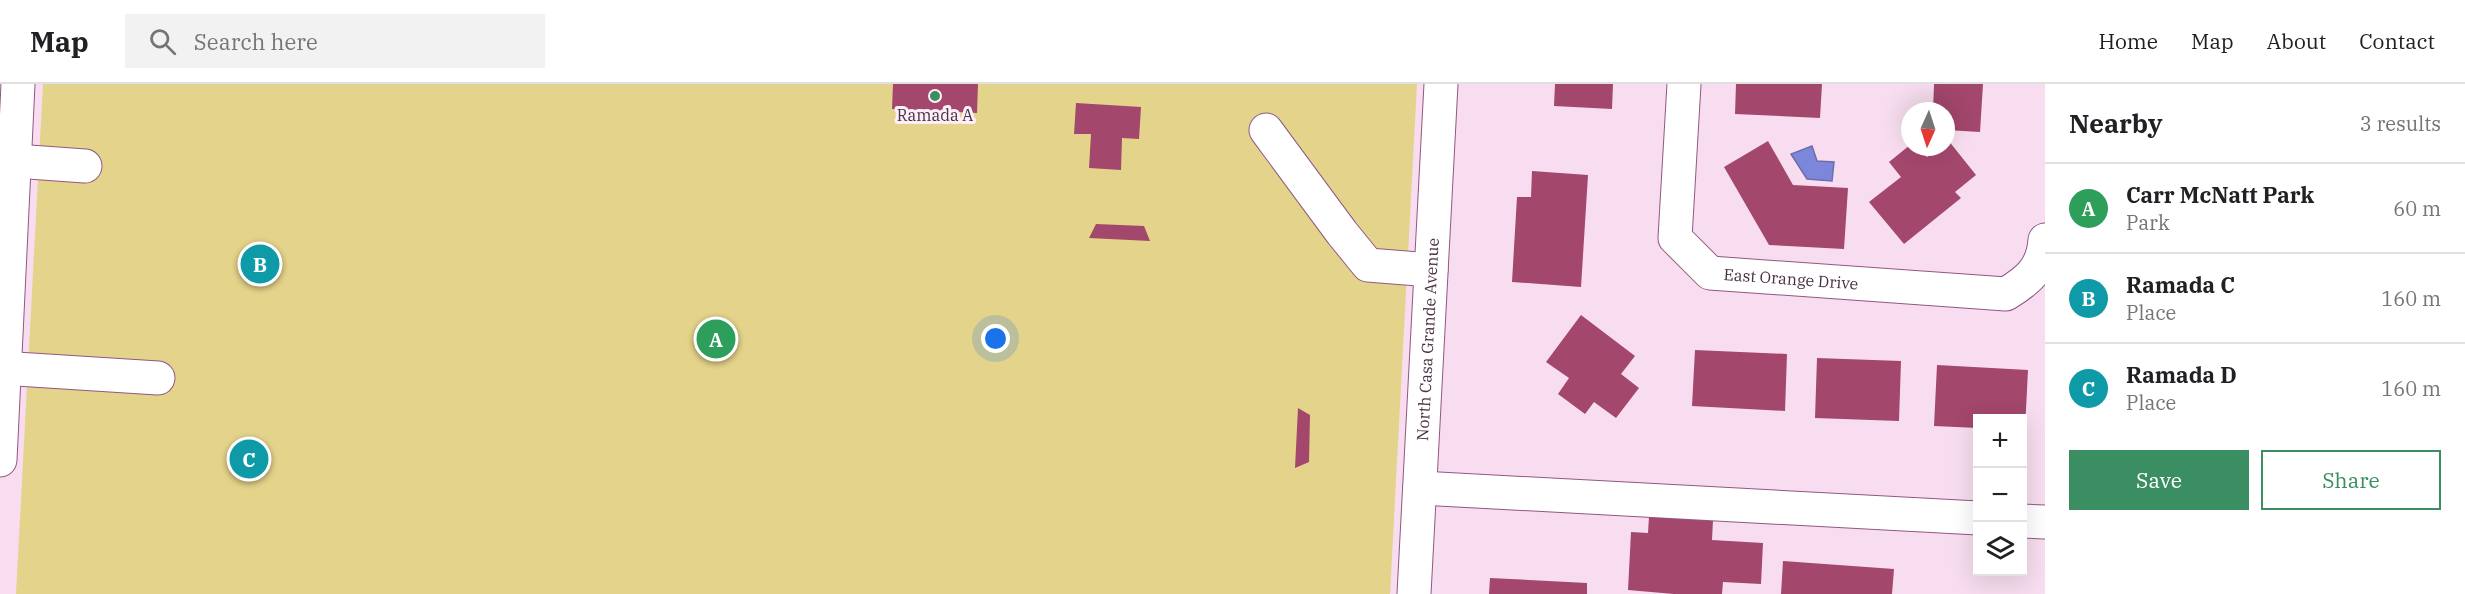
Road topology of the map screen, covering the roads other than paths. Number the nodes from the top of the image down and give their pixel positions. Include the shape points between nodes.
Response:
1 (18, 84) edge
2 (1441, 84) edge
3 (1684, 84) edge
4 (1266, 130) dead end
5 (15, 161) junction
6 (86, 166) dead end
7 (2045, 240) edge
8 (1431, 270) junction
9 (3, 368) edge
10 (158, 378) dead end
11 (0, 460) edge
12 (1420, 488) junction
13 (1973, 518) edge
14 (2027, 521) edge
15 (2045, 522) edge
16 (1414, 594) edge

1 - 5 street
2 - 8 street, North Casa Grande Avenue
3 - 7 street, East Orange Drive via 1675,238 1710,273 2006,294 2027,282 2044,256
4 - 8 street via 1368,265
5 - 6 street
5 - 9 street
8 - 12 street, North Casa Grande Avenue
9 - 10 street
9 - 11 street
12 - 13 street
12 - 16 street, North Casa Grande Avenue
14 - 15 street

